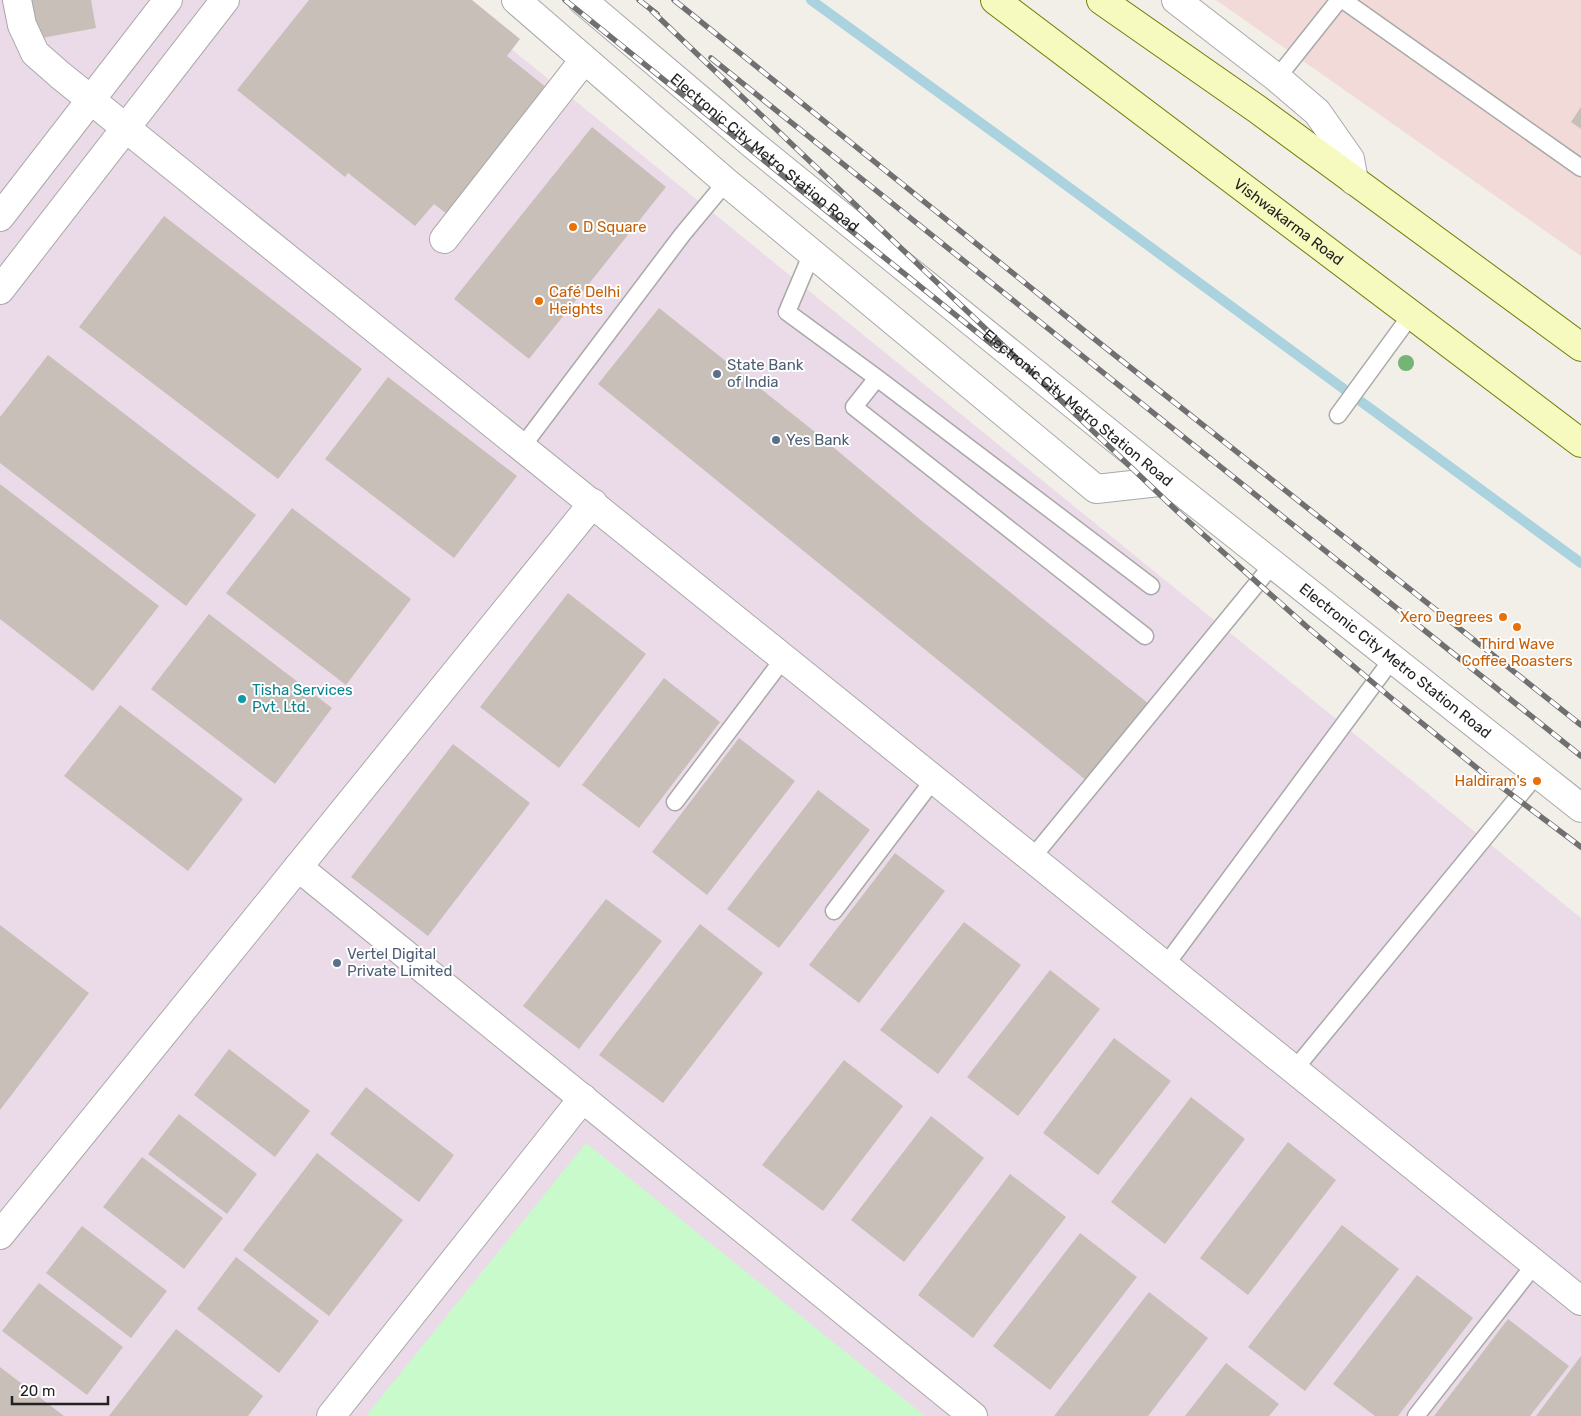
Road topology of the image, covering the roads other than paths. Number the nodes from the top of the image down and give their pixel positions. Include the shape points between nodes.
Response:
1 (17, 0) edge
2 (168, 0) edge
3 (225, 0) edge
4 (516, 0) edge
5 (582, 0) edge
6 (995, 0) edge
7 (1101, 0) edge
8 (1176, 0) edge
9 (1341, 0) edge
10 (584, 60) junction
11 (1277, 78) junction
12 (91, 99) junction
13 (126, 127) junction
14 (1581, 168) edge
15 (1354, 180) junction
16 (726, 182) junction
17 (0, 217) edge
18 (444, 239) dead end
19 (812, 253) junction
20 (0, 290) edge
21 (1411, 315) junction
22 (1581, 347) edge
23 (877, 378) junction
24 (1338, 415) dead end
25 (1581, 443) edge
26 (522, 447) junction
27 (1168, 481) junction
28 (592, 503) junction
29 (1273, 564) junction
30 (1151, 586) dead end
31 (1145, 636) dead end
32 (784, 658) junction
33 (1393, 658) junction
34 (1538, 774) junction
35 (934, 779) junction
36 (675, 802) dead end
37 (1581, 808) edge
38 (1032, 858) junction
39 (298, 867) junction
40 (834, 911) dead end
41 (1165, 966) junction
42 (1294, 1070) junction
43 (583, 1098) junction
44 (0, 1235) edge
45 (1535, 1264) junction
46 (1581, 1301) edge
47 (331, 1416) edge
48 (973, 1416) edge
49 (1416, 1416) edge

1 - 12 street via 22,26 35,53
2 - 12 street
3 - 13 street
4 - 10 street
5 - 27 street, Electronic City Metro Station Road
6 - 21 main road, Vishwakarma Road
7 - 15 main road
8 - 11 street
9 - 11 lane
9 - 14 lane
10 - 16 street
10 - 18 street
11 - 15 street via 1317,112 1350,159
12 - 13 street
12 - 17 street
13 - 20 street
13 - 26 street
15 - 22 main road
16 - 19 street
16 - 26 lane via 682,235
19 - 23 lane via 787,312
19 - 27 street via 1096,489
21 - 24 lane
21 - 25 main road, Vishwakarma Road
23 - 30 lane
23 - 31 lane via 854,407
26 - 28 street
27 - 29 street, Electronic City Metro Station Road
28 - 32 street
28 - 39 street
29 - 33 street, Electronic City Metro Station Road
29 - 38 lane
32 - 35 street
32 - 36 lane
33 - 34 street, Electronic City Metro Station Road
33 - 41 lane
34 - 37 street, Electronic City Metro Station Road
34 - 42 lane
35 - 38 street
35 - 40 lane
38 - 41 street
39 - 43 street
39 - 44 street
41 - 42 street
42 - 45 street
43 - 47 street
43 - 48 street
45 - 46 street
45 - 49 lane

